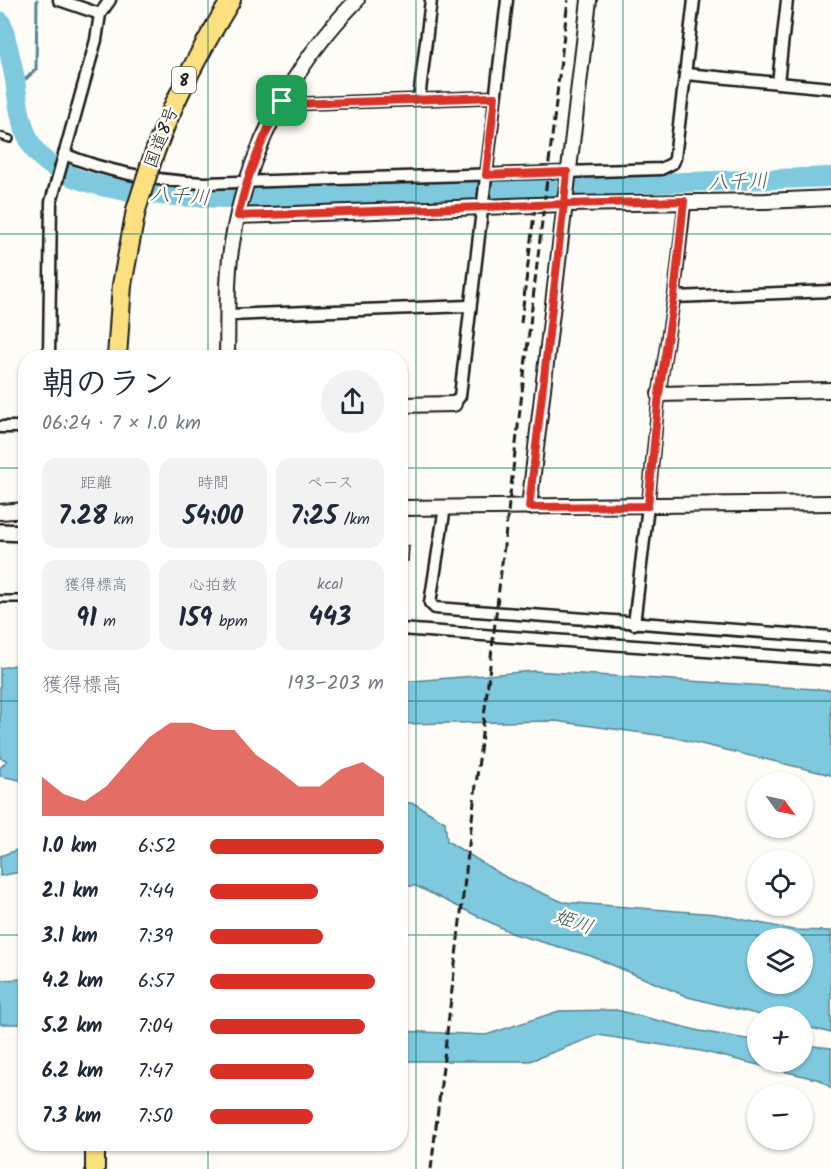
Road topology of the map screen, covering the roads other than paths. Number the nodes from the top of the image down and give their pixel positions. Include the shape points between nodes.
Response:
1 (59, 0) edge
2 (110, 0) edge
3 (231, 0) edge
4 (357, 0) edge
5 (431, 0) edge
6 (507, 0) edge
7 (589, 0) edge
8 (694, 0) edge
9 (787, 0) edge
10 (100, 14) junction
11 (686, 74) junction
12 (777, 83) junction
13 (831, 88) edge
14 (495, 97) junction
15 (419, 99) junction
16 (282, 101) junction
17 (0, 136) edge
18 (10, 139) dead end
19 (64, 154) junction
20 (567, 172) junction
21 (486, 175) junction
22 (246, 182) junction
23 (831, 198) edge
24 (684, 201) junction
25 (564, 204) junction
26 (483, 207) junction
27 (238, 216) junction
28 (831, 291) edge
29 (674, 297) junction
30 (470, 306) junction
31 (228, 315) junction
32 (49, 350) edge
33 (117, 350) edge
34 (227, 350) edge
35 (831, 390) edge
36 (659, 394) junction
37 (454, 404) joint
38 (408, 405) edge
39 (0, 427) edge
40 (18, 427) edge
41 (831, 503) edge
42 (648, 506) junction
43 (445, 507) junction
44 (529, 507) junction
45 (408, 508) edge
46 (18, 511) edge
47 (0, 512) edge
48 (0, 532) edge
49 (18, 533) edge
50 (0, 599) edge
51 (18, 599) edge
52 (634, 624) junction
53 (408, 630) edge
54 (831, 637) edge
55 (831, 660) edge
56 (95, 1151) edge
57 (95, 1169) edge

1 - 10 street
2 - 10 street
3 - 33 highway, 国道8号 / 8, bridge via 179,91 150,166 136,210 122,285
4 - 16 street via 326,33
5 - 15 street
6 - 14 street
7 - 20 street
8 - 11 street
9 - 12 street
10 - 19 street
11 - 12 street
11 - 20 street via 673,163 661,169
12 - 13 street
14 - 15 street
14 - 21 street
15 - 16 street via 294,104
16 - 22 street
17 - 18 lane
19 - 22 street via 116,172 160,180
19 - 32 street via 50,214
20 - 21 street
20 - 25 street
21 - 22 street
21 - 26 street
22 - 27 street
23 - 24 street
24 - 25 street
24 - 29 street
25 - 26 street
25 - 44 street
26 - 27 street
26 - 30 street
27 - 31 street via 230,264
28 - 29 street
29 - 36 street
30 - 31 street
30 - 37 street via 460,396
31 - 34 street
35 - 36 street
36 - 42 street
37 - 38 street
39 - 40 street
41 - 42 street
42 - 44 street
42 - 52 street
43 - 44 street
43 - 45 street
43 - 52 street via 430,603 435,608
46 - 47 street
48 - 49 main road
50 - 51 lane
52 - 54 street
53 - 55 street
56 - 57 highway

